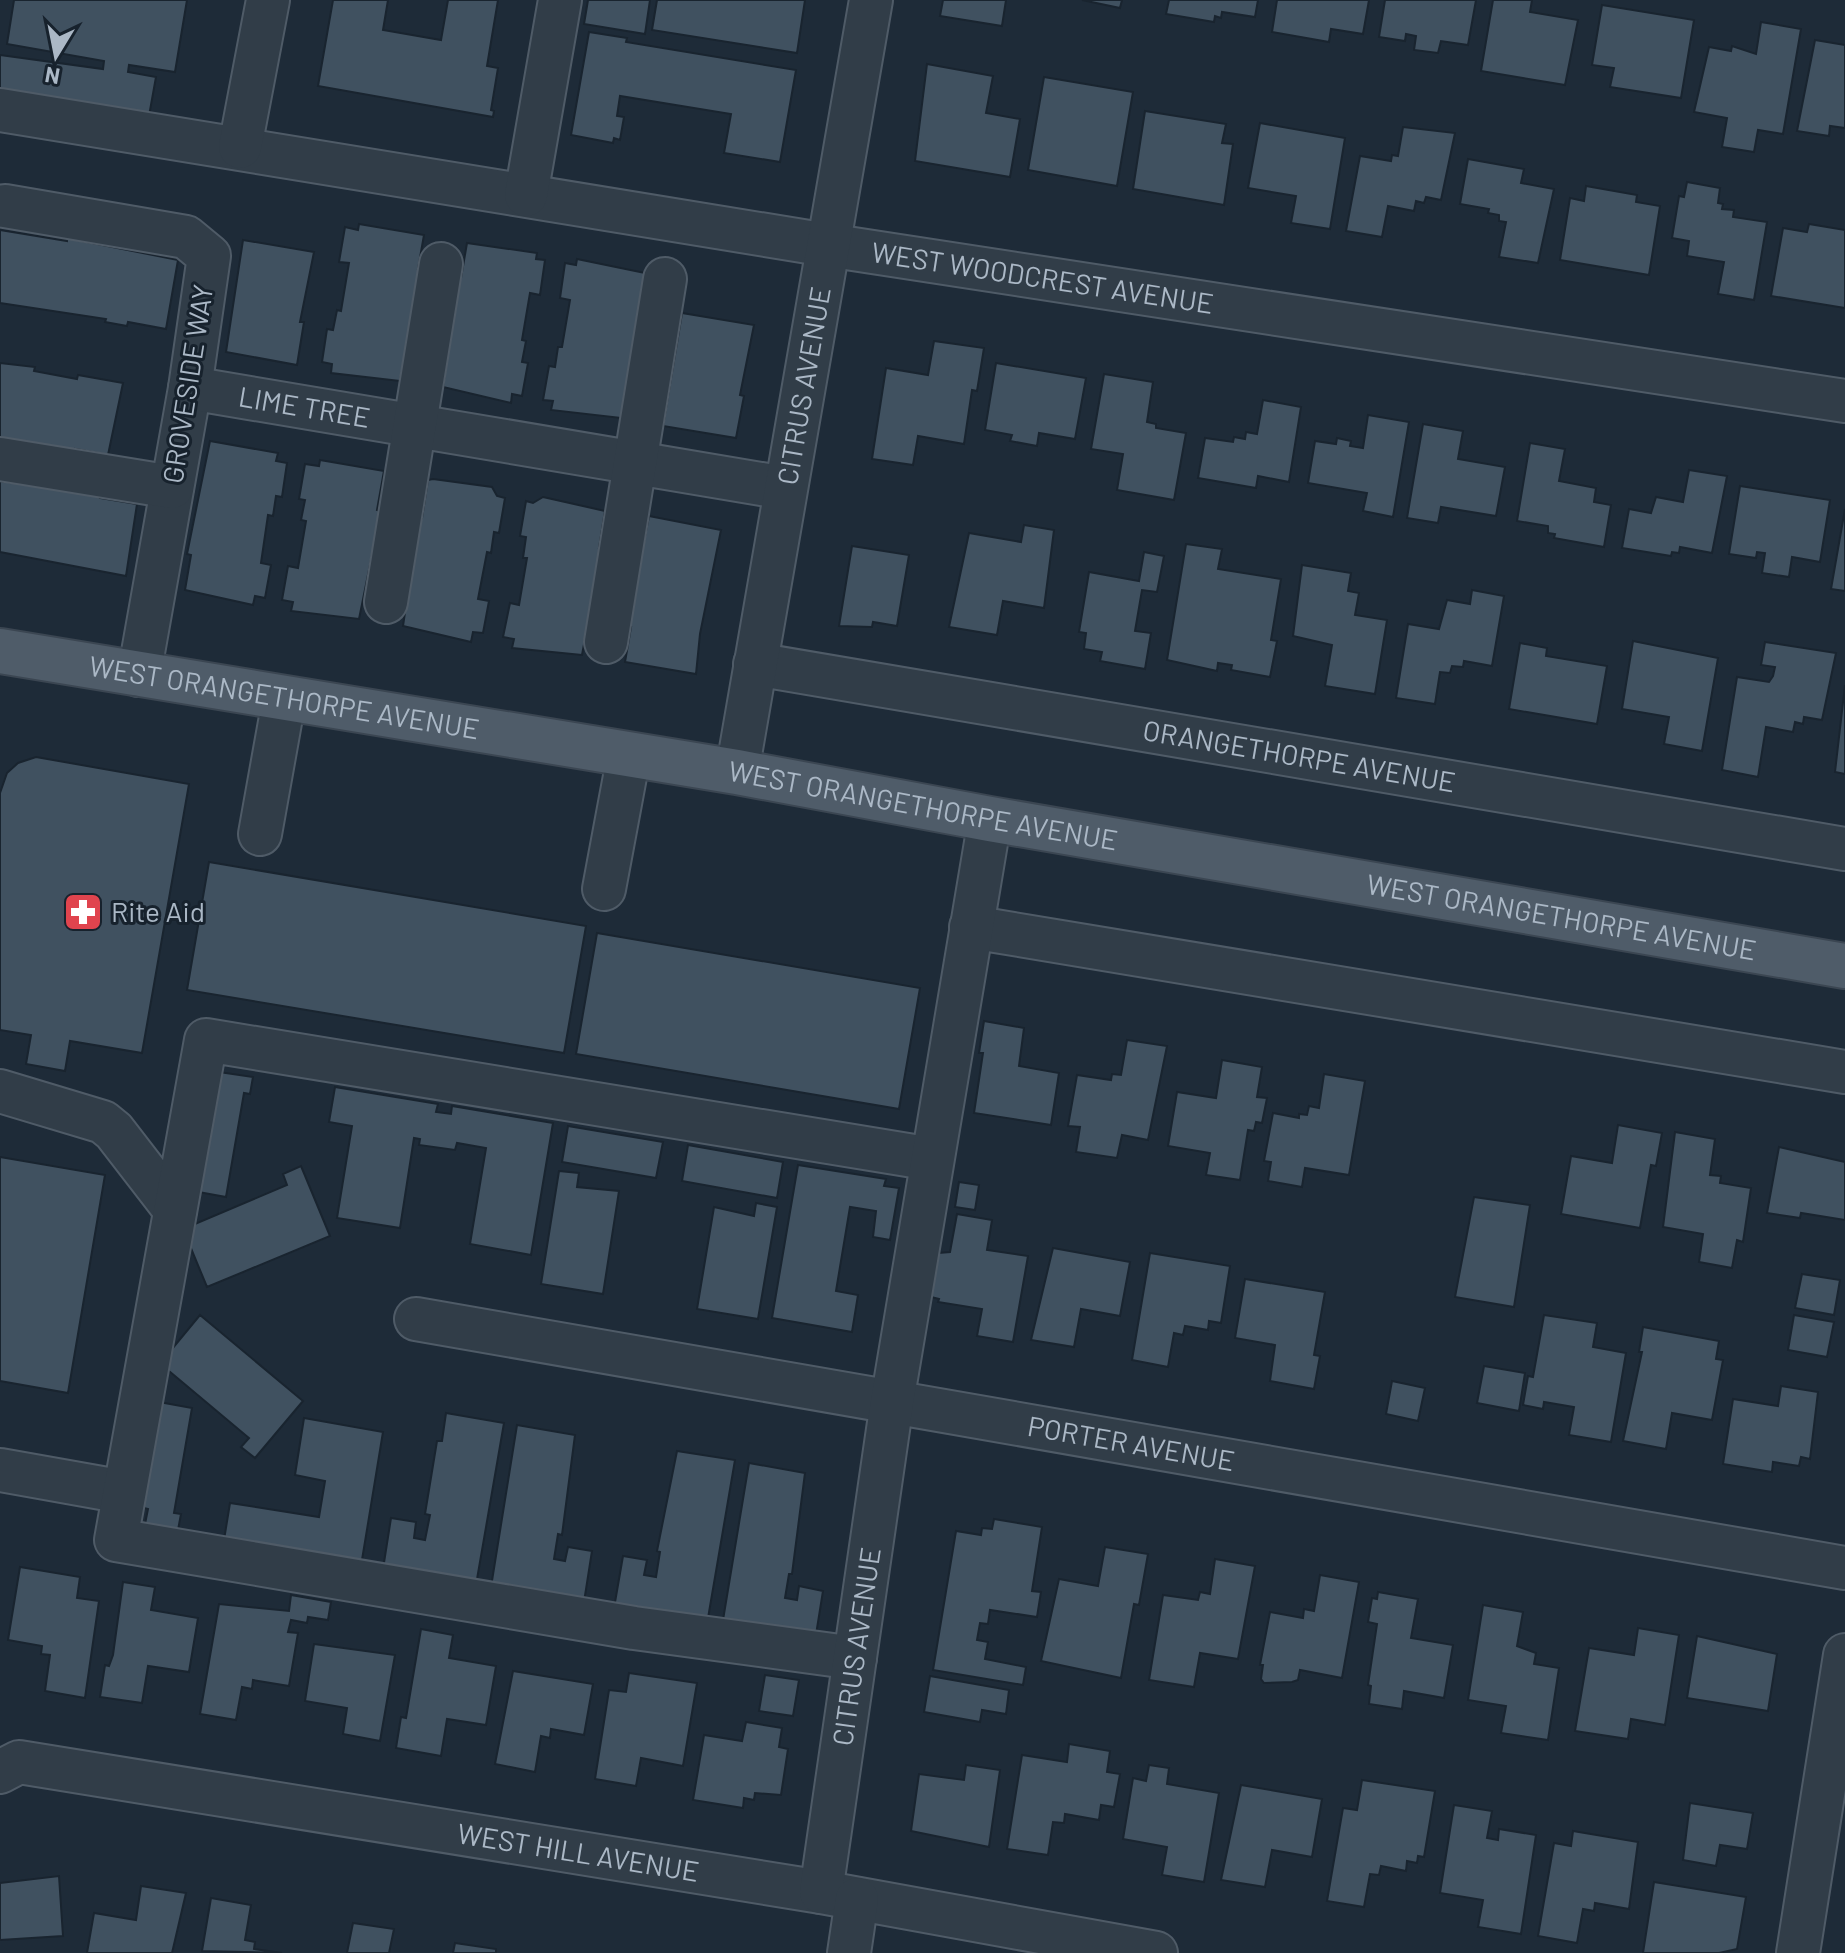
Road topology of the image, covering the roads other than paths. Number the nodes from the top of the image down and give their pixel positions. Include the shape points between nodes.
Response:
1 (268, 0) edge
2 (560, 0) edge
3 (871, 0) edge
4 (0, 110) edge
5 (240, 147) junction
6 (526, 195) junction
7 (5, 206) dead end
8 (827, 245) junction
9 (441, 264) dead end
10 (665, 279) dead end
11 (190, 388) junction
12 (1845, 401) edge
13 (417, 427) junction
14 (0, 459) edge
15 (635, 463) junction
16 (172, 487) junction
17 (785, 488) junction
18 (386, 602) dead end
19 (606, 642) dead end
20 (0, 651) edge
21 (755, 664) junction
22 (139, 675) junction
23 (284, 700) junction
24 (629, 755) junction
25 (737, 772) junction
26 (990, 819) junction
27 (260, 834) dead end
28 (1845, 849) edge
29 (604, 889) dead end
30 (971, 927) junction
31 (1845, 966) edge
32 (1845, 1072) edge
33 (0, 1091) edge
34 (932, 1159) junction
35 (175, 1210) junction
36 (416, 1319) dead end
37 (892, 1402) junction
38 (0, 1470) edge
39 (124, 1492) junction
40 (1845, 1568) edge
41 (1845, 1655) edge
42 (855, 1658) junction
43 (0, 1772) edge
44 (839, 1895) junction
45 (849, 1953) edge
46 (1156, 1953) edge
47 (1798, 1953) edge

1 - 5 street
2 - 6 street
3 - 8 street, CITRUS AVENUE
4 - 5 street, WEST WOODCREST AVENUE
5 - 6 street, WEST WOODCREST AVENUE
6 - 8 street, WEST WOODCREST AVENUE
7 - 11 street, GROVESIDE WAY via 186,237 209,256
8 - 12 street, WEST WOODCREST AVENUE
8 - 17 street, CITRUS AVENUE
9 - 13 street
10 - 15 street
11 - 13 street, LIME TREE
11 - 16 street, GROVESIDE WAY
13 - 15 street, LIME TREE
13 - 18 street
14 - 16 street
15 - 17 street, LIME TREE
15 - 19 street
16 - 22 street, GROVESIDE WAY
17 - 21 street, CITRUS AVENUE
20 - 22 main road, WEST ORANGETHORPE AVENUE
21 - 25 street, CITRUS AVENUE
21 - 28 street, ORANGETHORPE AVENUE
22 - 23 main road, WEST ORANGETHORPE AVENUE
23 - 24 main road, WEST ORANGETHORPE AVENUE
23 - 27 street
24 - 25 main road, WEST ORANGETHORPE AVENUE
24 - 29 street
25 - 26 main road, WEST ORANGETHORPE AVENUE
26 - 30 street, CITRUS AVENUE
26 - 31 main road, WEST ORANGETHORPE AVENUE
30 - 32 street
30 - 34 street, CITRUS AVENUE
33 - 35 street via 103,1122
34 - 35 street via 206,1040
34 - 37 street, CITRUS AVENUE
35 - 39 street
36 - 37 street, PORTER AVENUE
37 - 40 street, PORTER AVENUE
37 - 42 street, CITRUS AVENUE
38 - 39 street
39 - 42 street via 116,1540 634,1628
41 - 47 street
42 - 44 street, CITRUS AVENUE
43 - 44 street, WEST HILL AVENUE via 19,1762
44 - 45 street, CITRUS AVENUE
44 - 46 street, WEST HILL AVENUE

